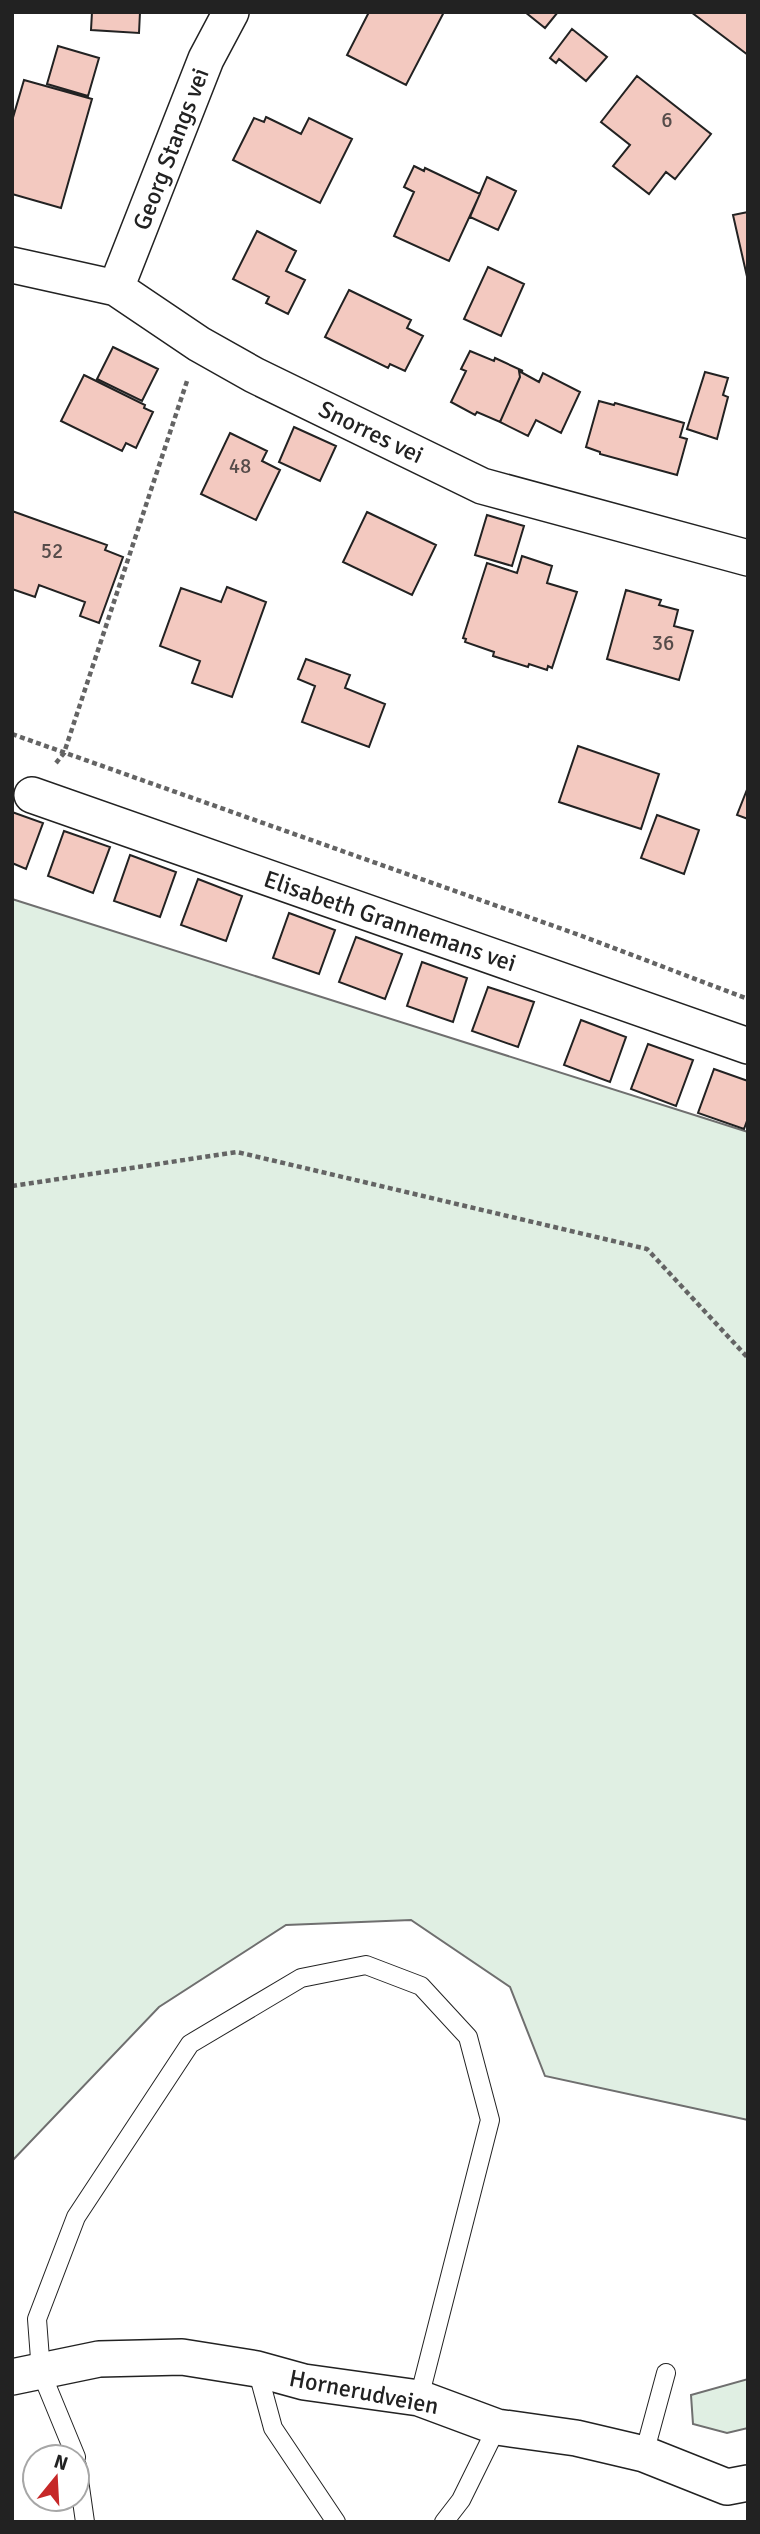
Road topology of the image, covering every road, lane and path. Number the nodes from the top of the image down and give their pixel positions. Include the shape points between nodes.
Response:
1 (231, 12) edge
2 (12, 265) edge
3 (116, 288) junction
4 (199, 344) junction
5 (748, 558) edge
6 (12, 734) edge
7 (64, 753) junction
8 (32, 795) joint
9 (748, 999) edge
10 (748, 1046) edge
11 (12, 1186) edge
12 (748, 1358) edge
13 (257, 2369) junction
14 (666, 2373) dead end
15 (27, 2374) edge
16 (419, 2398) junction
17 (497, 2427) junction
18 (68, 2443) edge
19 (644, 2454) junction
20 (748, 2483) edge
21 (336, 2522) edge
22 (444, 2522) edge

1 - 3 street, Georg Stangs vei via 206,60
2 - 3 street, Snorres vei
3 - 4 street, Snorres vei
4 - 5 street, Snorres vei via 482,486
4 - 7 path
6 - 7 path
7 - 8 path
7 - 9 path
8 - 10 street, Elisabeth Grannemans vei
11 - 12 path via 237,1152 647,1249
13 - 15 street, Hornerudveien via 182,2357 99,2359
13 - 16 street, Hornerudveien via 304,2382
13 - 21 lane via 273,2428
14 - 19 lane
15 - 16 lane via 37,2319 76,2217 190,2044 301,1978 366,1965 421,1986 468,2037 490,2120
15 - 18 lane
16 - 17 street, Hornerudveien
17 - 19 street, Hornerudveien
17 - 22 lane via 461,2500
19 - 20 street, Hornerudveien via 727,2487

